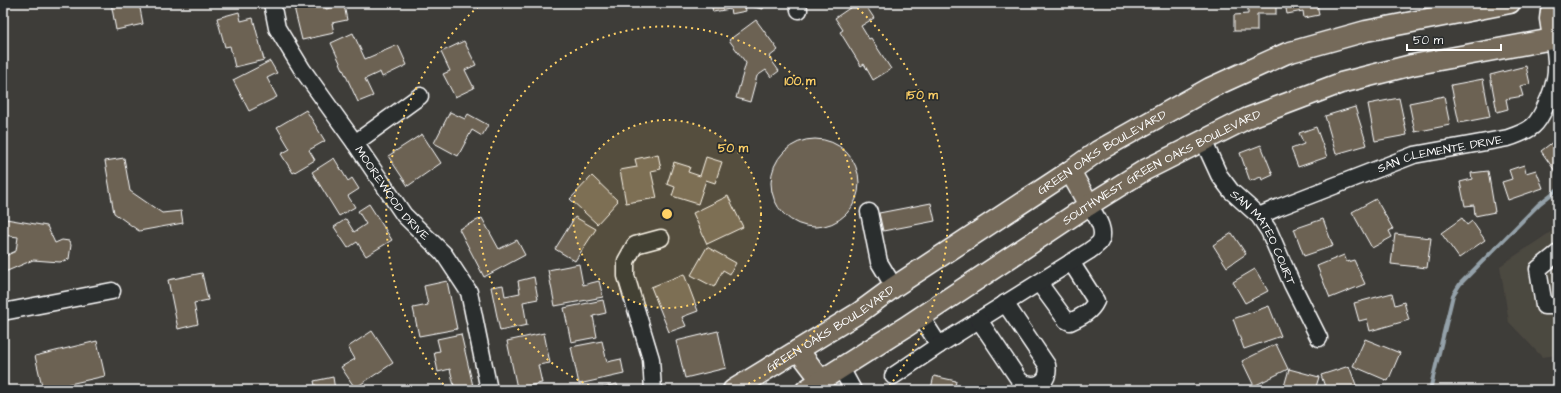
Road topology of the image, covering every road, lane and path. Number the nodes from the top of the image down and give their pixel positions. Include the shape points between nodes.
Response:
1 (272, 3) edge
2 (1510, 3) edge
3 (1558, 5) edge
4 (1556, 38) edge
5 (420, 96) dead end
6 (1203, 140) junction
7 (355, 143) junction
8 (1070, 171) junction
9 (1089, 205) junction
10 (869, 212) dead end
11 (1259, 216) junction
12 (661, 238) dead end
13 (1558, 253) edge
14 (1071, 262) junction
15 (1039, 283) junction
16 (894, 287) junction
17 (112, 290) dead end
18 (1005, 304) junction
19 (1558, 306) edge
20 (3, 312) edge
21 (921, 317) junction
22 (979, 320) junction
23 (1319, 338) dead end
24 (939, 345) junction
25 (798, 350) junction
26 (841, 368) junction
27 (893, 376) dead end
28 (813, 385) edge
29 (489, 390) edge
30 (653, 390) edge
31 (733, 390) edge
32 (854, 390) edge

1 - 7 street, MOOREWOOD DRIVE via 277,28 302,69
2 - 8 main road, GREEN OAKS BOULEVARD via 1366,31 1287,53 1210,88 1098,151
3 - 4 main road via 1551,11 1550,19
4 - 6 main road, SOUTHWEST GREEN OAKS BOULEVARD via 1412,65 1340,83 1248,118
4 - 11 street, SAN CLEMENTE DRIVE via 1556,78 1552,93 1534,126 1521,134 1414,155
5 - 7 street
6 - 9 main road, SOUTHWEST GREEN OAKS BOULEVARD via 1145,170
6 - 11 street, SAN MATEO COURT via 1219,175 1231,192
7 - 29 street, MOOREWOOD DRIVE via 404,215 444,254 469,292
8 - 9 main road
8 - 16 main road, GREEN OAKS BOULEVARD
9 - 14 street via 1102,233 1099,242
9 - 21 main road, SOUTHWEST GREEN OAKS BOULEVARD
10 - 16 street via 879,262
11 - 23 street, SAN MATEO COURT via 1269,231
12 - 30 street via 634,245 626,261 626,276 651,359
13 - 19 street via 1538,269 1544,306
14 - 15 street
14 - 15 street via 1096,301 1084,315 1070,322 1066,320
15 - 18 street
16 - 25 main road, GREEN OAKS BOULEVARD via 860,312
17 - 20 street
18 - 22 street
18 - 22 street via 1047,365 1049,372 1045,380 1028,386 1020,382
21 - 24 street
21 - 26 main road, SOUTHWEST GREEN OAKS BOULEVARD
22 - 24 street
24 - 27 street
25 - 28 main road
25 - 31 main road, GREEN OAKS BOULEVARD
26 - 28 main road, SOUTHWEST GREEN OAKS BOULEVARD
26 - 32 street

